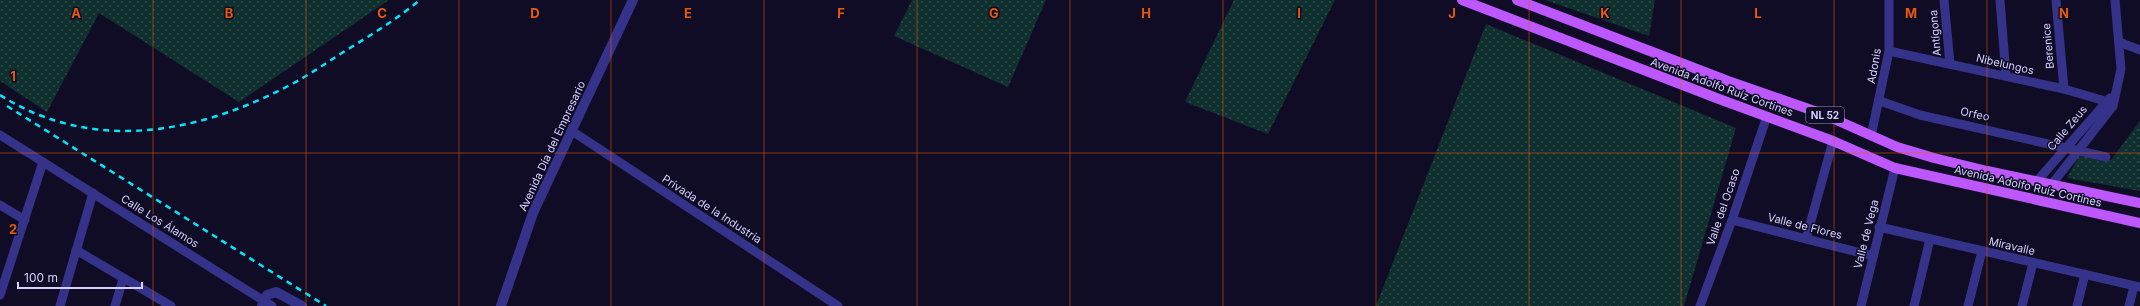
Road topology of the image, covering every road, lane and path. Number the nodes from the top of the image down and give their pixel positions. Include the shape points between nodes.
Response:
1 (633, 0) edge
2 (1462, 0) edge
3 (1517, 0) edge
4 (1889, 0) edge
5 (1944, 0) edge
6 (2000, 0) edge
7 (2056, 0) edge
8 (2115, 0) edge
9 (2119, 42) junction
10 (2140, 50) edge
11 (1889, 51) junction
12 (1950, 64) junction
13 (2006, 76) junction
14 (2064, 89) junction
15 (1880, 101) junction
16 (2109, 104) junction
17 (1767, 116) junction
18 (572, 131) junction
19 (0, 135) edge
20 (1871, 136) junction
21 (1833, 141) junction
22 (2066, 147) junction
23 (2081, 150) junction
24 (2106, 157) dead end
25 (43, 162) junction
26 (1895, 168) junction
27 (2037, 181) junction
28 (2052, 184) junction
29 (93, 193) junction
30 (2140, 204) edge
31 (0, 205) edge
32 (25, 220) junction
33 (1732, 220) junction
34 (2140, 223) edge
35 (1879, 227) junction
36 (1806, 239) junction
37 (1930, 239) junction
38 (76, 250) junction
39 (1982, 251) junction
40 (1873, 256) junction
41 (2033, 263) junction
42 (2085, 274) junction
43 (3, 275) edge
44 (123, 279) junction
45 (2137, 287) edge
46 (0, 295) edge
47 (266, 304) edge
48 (60, 306) edge
49 (115, 306) edge
50 (169, 306) edge
51 (302, 306) edge
52 (501, 306) edge
53 (838, 306) edge
54 (1700, 306) edge
55 (1861, 306) edge
56 (1914, 306) edge
57 (1968, 306) edge
58 (2022, 306) edge
59 (2077, 306) edge
60 (2129, 306) edge

1 - 18 street, Avenida Día del Empresario
2 - 17 main road, Avenida Adolfo Ruíz Cortines / NL 52
3 - 20 main road, Avenida Adolfo Ruíz Cortines / NL 52 via 1728,81 1823,114
4 - 11 street, Adonis
5 - 12 street, Antígona
6 - 13 street
7 - 14 street, Berenice
8 - 9 street, Calle Zeus
9 - 10 street
9 - 16 street, Calle Zeus via 2121,68 2117,92
11 - 12 street, Nibelungos
11 - 15 street, Adonis
12 - 13 street, Nibelungos
13 - 14 street, Nibelungos
14 - 16 street, Nibelungos
15 - 20 street, Adonis
15 - 22 street, Orfeo via 1920,114
16 - 22 street, Calle Zeus
16 - 23 street, Calle Zeus
17 - 21 main road, Avenida Adolfo Ruíz Cortines / NL 52
17 - 33 street, Valle del Ocaso
18 - 52 street, Avenida Día del Empresario via 532,213
18 - 53 street, Privada de la Industria
19 - 25 street, Calle Los Álamos
20 - 27 main road, Avenida Adolfo Ruíz Cortines / NL 52 via 1934,158
21 - 26 main road, Avenida Adolfo Ruíz Cortines / NL 52
21 - 36 street
22 - 23 street, Orfeo
22 - 27 street, Calle Zeus
23 - 24 street, Orfeo
23 - 28 street, Calle Zeus
25 - 29 street, Calle Los Álamos
25 - 32 street
26 - 34 main road, Avenida Adolfo Ruíz Cortines / NL 52
26 - 35 street, Valle de Vega
27 - 28 main road, Avenida Adolfo Ruíz Cortines / NL 52
28 - 30 main road, Avenida Adolfo Ruíz Cortines / NL 52
29 - 38 street
29 - 47 street, Calle Los Álamos
31 - 32 street
32 - 43 street
33 - 36 street, Valle de Flores
33 - 54 street, Valle del Ocaso
35 - 37 street, Miravalle
35 - 40 street, Valle de Vega
36 - 40 street, Valle de Flores
37 - 39 street, Miravalle
37 - 56 street
38 - 44 street
38 - 48 street
39 - 41 street, Miravalle
39 - 57 street
40 - 55 street, Valle de Vega
41 - 42 street, Miravalle
41 - 58 street
42 - 45 street, Miravalle
42 - 59 street
43 - 46 street
44 - 49 street
44 - 50 street
45 - 60 street
47 - 51 street, Calle Los Álamos via 270,293 276,292

